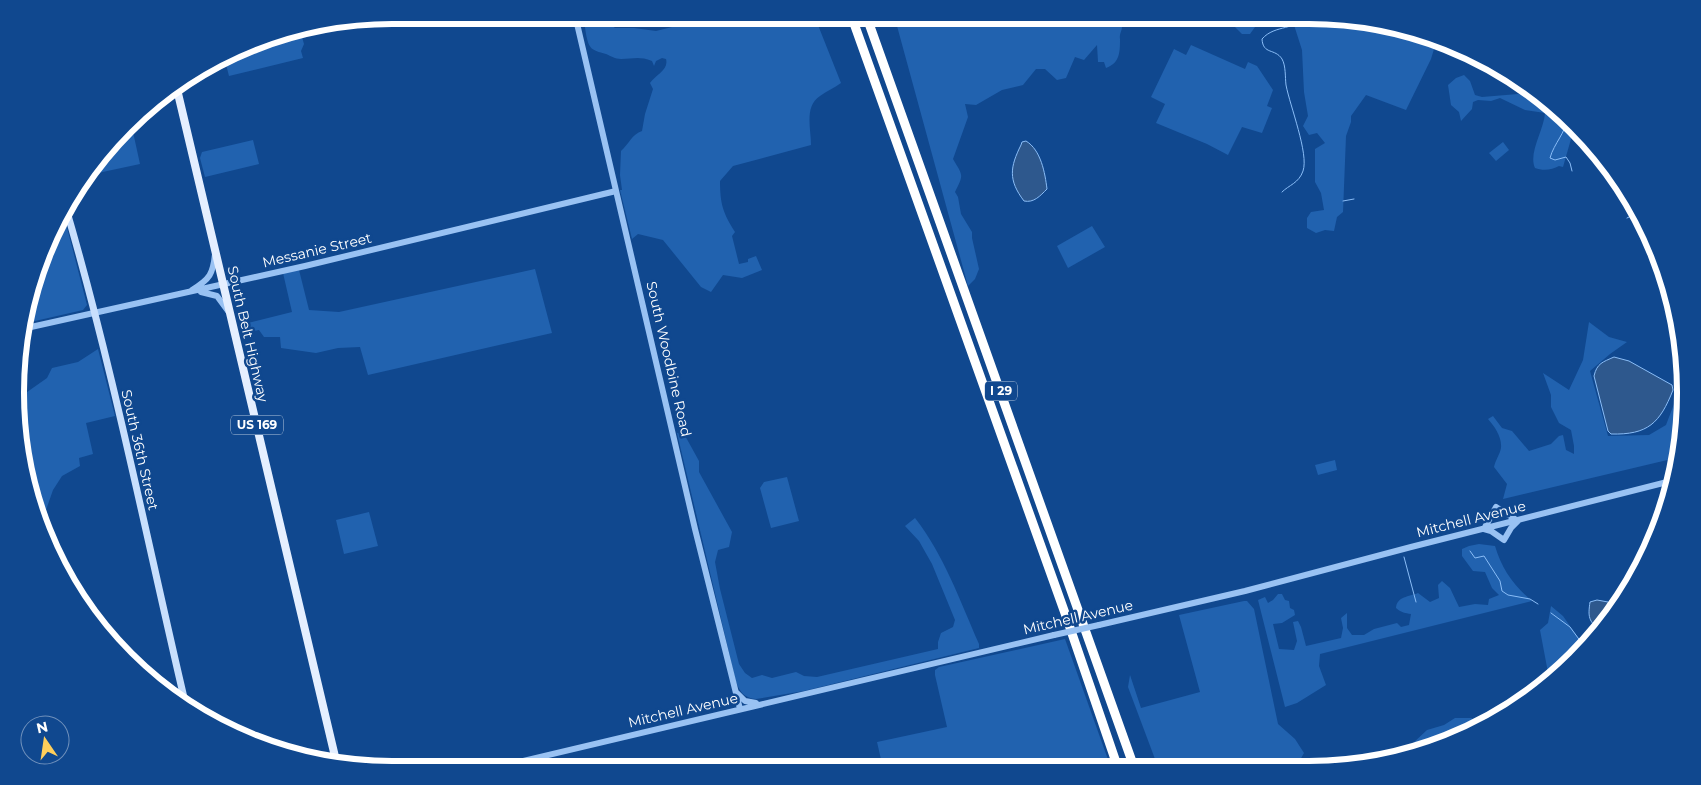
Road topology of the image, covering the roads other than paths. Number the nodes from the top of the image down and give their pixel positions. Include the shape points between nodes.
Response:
1 (576, 24) edge
2 (854, 24) edge
3 (869, 24) edge
4 (178, 93) edge
5 (616, 191) junction
6 (68, 217) edge
7 (216, 251) junction
8 (224, 284) junction
9 (188, 292) junction
10 (94, 312) junction
11 (231, 316) junction
12 (30, 327) edge
13 (1666, 482) edge
14 (1518, 520) junction
15 (1484, 529) junction
16 (736, 692) junction
17 (184, 696) edge
18 (760, 704) junction
19 (740, 709) junction
20 (335, 756) edge
21 (523, 761) edge
22 (1116, 761) edge
23 (1132, 761) edge

1 - 5 street, South Woodbine Road
2 - 22 highway, I 29
3 - 23 highway, I 29
4 - 7 main road, South Belt Highway / US 169
5 - 8 street, Messanie Street
5 - 16 street, South Woodbine Road
6 - 10 main road, South 36th Street
7 - 8 main road, South Belt Highway / US 169
7 - 9 street via 211,274 204,283
8 - 9 street, Messanie Street
8 - 11 main road, South Belt Highway / US 169
9 - 10 street, Messanie Street
9 - 11 street via 204,291 217,296
10 - 12 street, Messanie Street
10 - 17 main road, South 36th Street
11 - 20 main road, South Belt Highway / US 169
13 - 14 street, Mitchell Avenue
14 - 15 street, Mitchell Avenue
14 - 15 street via 1504,540
14 - 15 street via 1496,507
15 - 18 street, Mitchell Avenue, bridge via 1245,591
16 - 18 street via 745,700
16 - 19 street, South Woodbine Road
18 - 19 street, Mitchell Avenue
19 - 21 street, Mitchell Avenue

